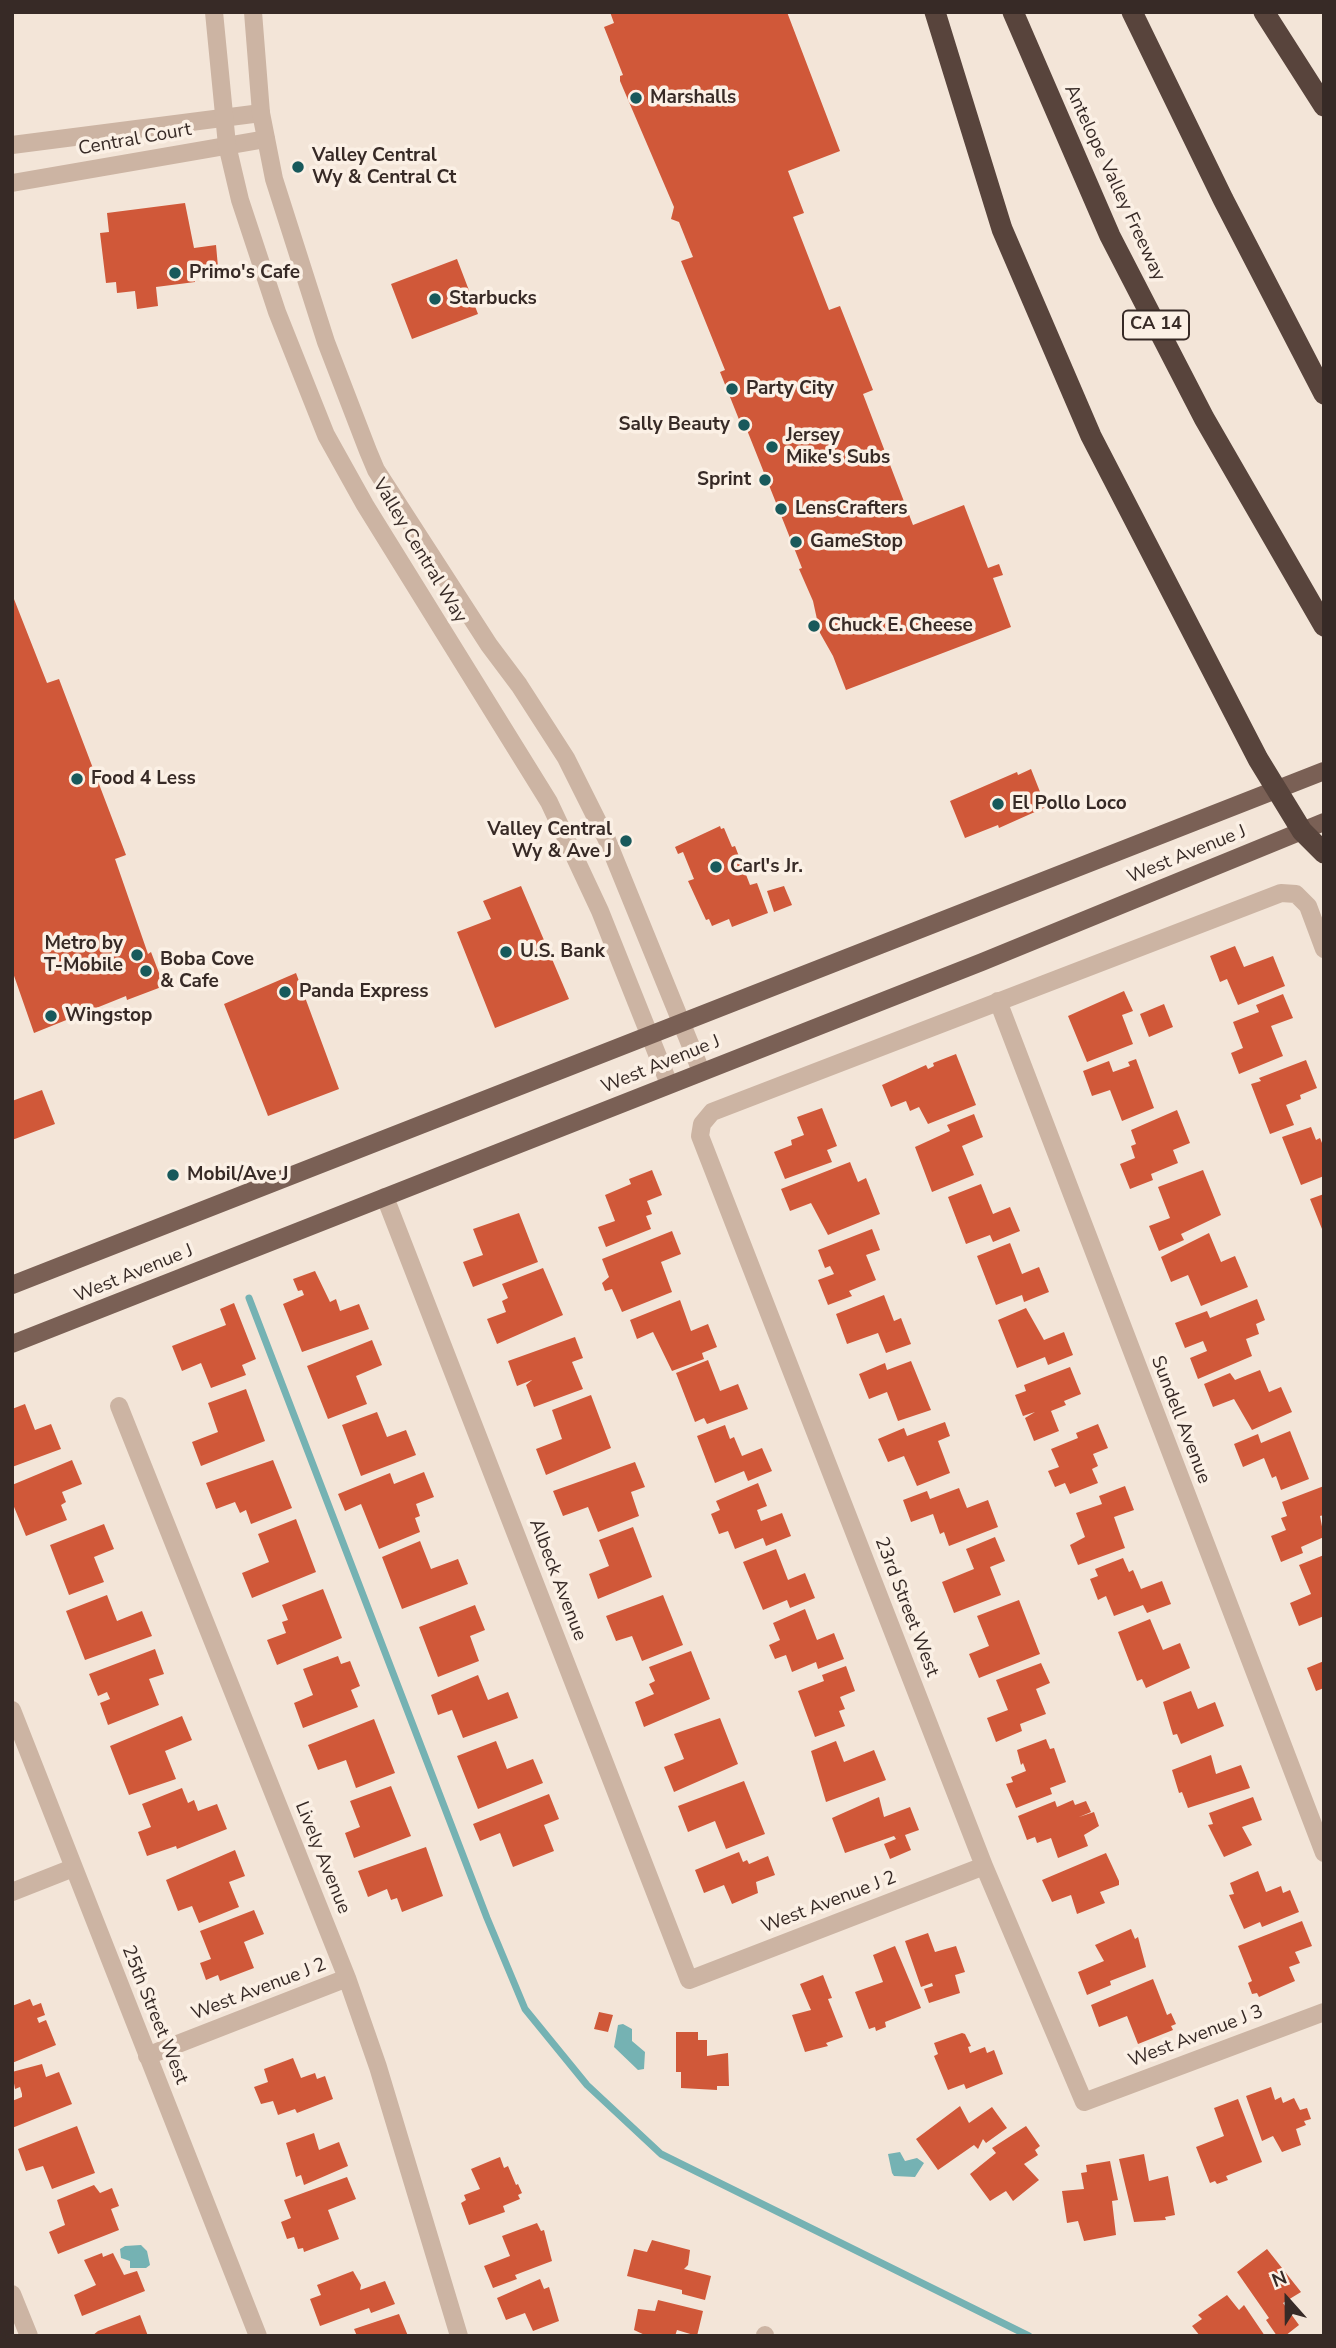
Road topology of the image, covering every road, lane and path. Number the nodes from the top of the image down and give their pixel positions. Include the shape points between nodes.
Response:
1 (214, 12) edge
2 (253, 12) edge
3 (935, 12) edge
4 (1013, 12) edge
5 (1132, 12) edge
6 (1264, 12) edge
7 (1324, 106) edge
8 (261, 113) junction
9 (223, 117) junction
10 (266, 139) junction
11 (12, 145) edge
12 (227, 145) junction
13 (12, 183) edge
14 (1324, 394) edge
15 (1324, 626) edge
16 (1324, 771) edge
17 (1276, 789) junction
18 (1324, 822) edge
19 (1302, 831) junction
20 (1324, 853) edge
21 (1324, 949) edge
22 (998, 1001) junction
23 (681, 1020) junction
24 (649, 1034) junction
25 (701, 1071) junction
26 (669, 1084) junction
27 (385, 1197) junction
28 (12, 1285) edge
29 (12, 1344) edge
30 (119, 1406) dead end
31 (12, 1710) edge
32 (1324, 1853) edge
33 (984, 1866) junction
34 (73, 1868) junction
35 (12, 1892) edge
36 (347, 1978) junction
37 (689, 1979) joint
38 (1324, 2012) edge
39 (148, 2056) junction
40 (1084, 2102) joint
41 (12, 2294) edge
42 (29, 2336) edge
43 (258, 2336) edge
44 (459, 2336) edge

1 - 9 street, Valley Central Way
2 - 8 street, Valley Central Way
3 - 17 highway via 1002,229 1091,436
4 - 15 highway, Antelope Valley Freeway / CA 14 via 1110,236 1203,418
5 - 14 highway
6 - 7 highway
8 - 9 street, Central Court
8 - 10 street, Valley Central Way
9 - 11 street, Central Court
9 - 12 street, Valley Central Way
10 - 12 street, Central Court
10 - 23 street, Valley Central Way via 278,192 326,342 376,470 566,758 607,840
12 - 13 street, Central Court
12 - 24 street, Valley Central Way via 240,200 278,313 326,435 549,802 600,911
16 - 17 main road, West Avenue J
17 - 19 highway
17 - 23 main road, West Avenue J
18 - 19 main road, West Avenue J
19 - 20 highway
19 - 25 main road, West Avenue J
21 - 22 street via 1308,906 1296,894 1281,893
22 - 32 street, Sundell Avenue
22 - 33 street, 23rd Street West via 712,1112 702,1124 700,1136
23 - 24 main road, West Avenue J
23 - 25 street, Valley Central Way
24 - 26 street, Valley Central Way
24 - 28 main road, West Avenue J
25 - 26 main road, West Avenue J
26 - 27 main road, West Avenue J
27 - 29 main road, West Avenue J
27 - 37 street, Albeck Avenue
30 - 36 street, Lively Avenue
31 - 34 street, 25th Street West
33 - 37 street, West Avenue J 2
33 - 40 street, 23rd Street West
34 - 35 street
34 - 39 street, 25th Street West
36 - 39 street, West Avenue J 2
36 - 44 street, Lively Avenue
38 - 40 street, West Avenue J 3
39 - 43 street, 25th Street West
41 - 42 street

